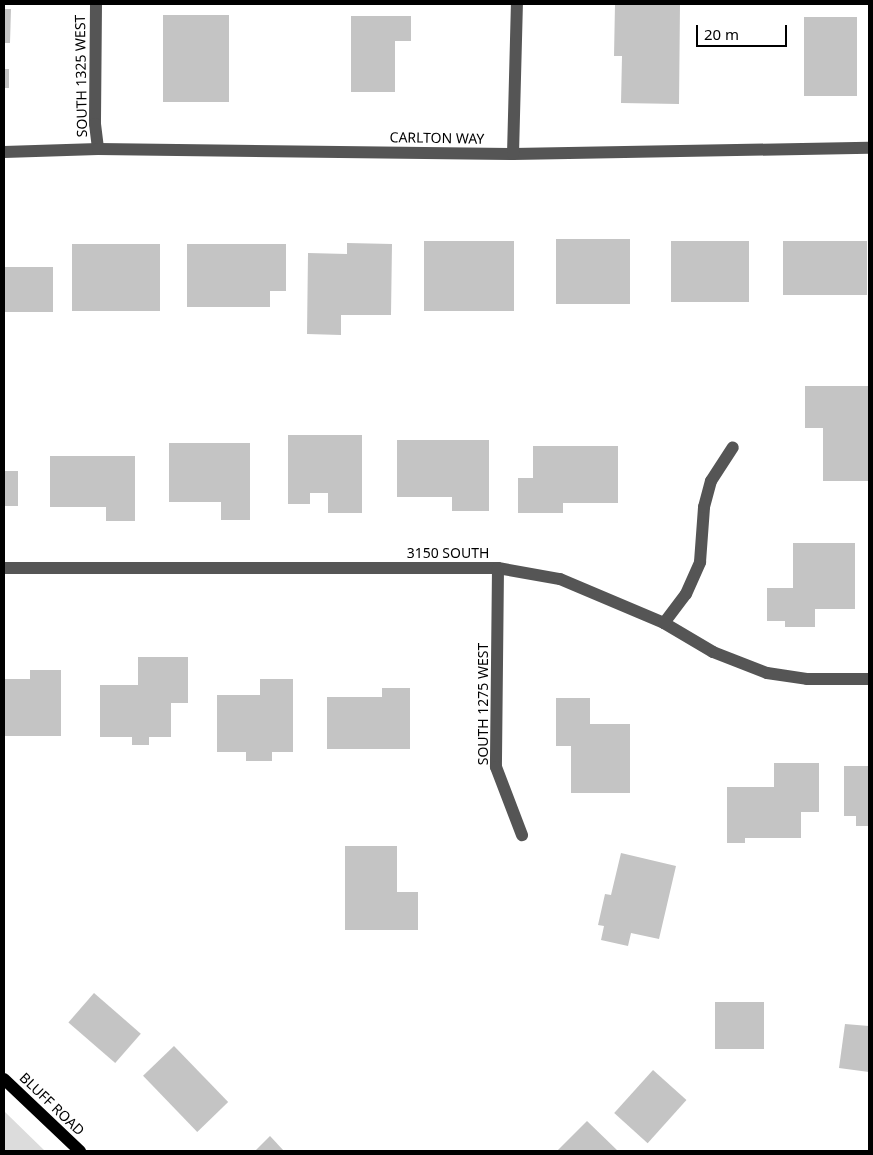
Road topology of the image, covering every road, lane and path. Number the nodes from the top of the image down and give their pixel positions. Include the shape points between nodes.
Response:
1 (96, 4) edge
2 (517, 4) edge
3 (869, 148) edge
4 (98, 149) junction
5 (4, 152) edge
6 (513, 154) junction
7 (733, 448) dead end
8 (4, 568) edge
9 (498, 568) junction
10 (664, 623) junction
11 (869, 678) edge
12 (522, 834) dead end
13 (4, 1079) edge
14 (80, 1151) edge

1 - 4 street, SOUTH 1325 WEST via 95,124
2 - 6 street
3 - 6 street, CARLTON WAY
4 - 5 street, CARLTON WAY
4 - 6 street, CARLTON WAY
7 - 10 street via 711,481 704,507 700,562 686,594
8 - 9 street, 3150 SOUTH
9 - 10 street, 3150 SOUTH via 560,579
9 - 12 street, SOUTH 1275 WEST via 496,768
10 - 11 street, 3150 SOUTH via 713,652 767,673 807,679
13 - 14 main road, BLUFF ROAD

